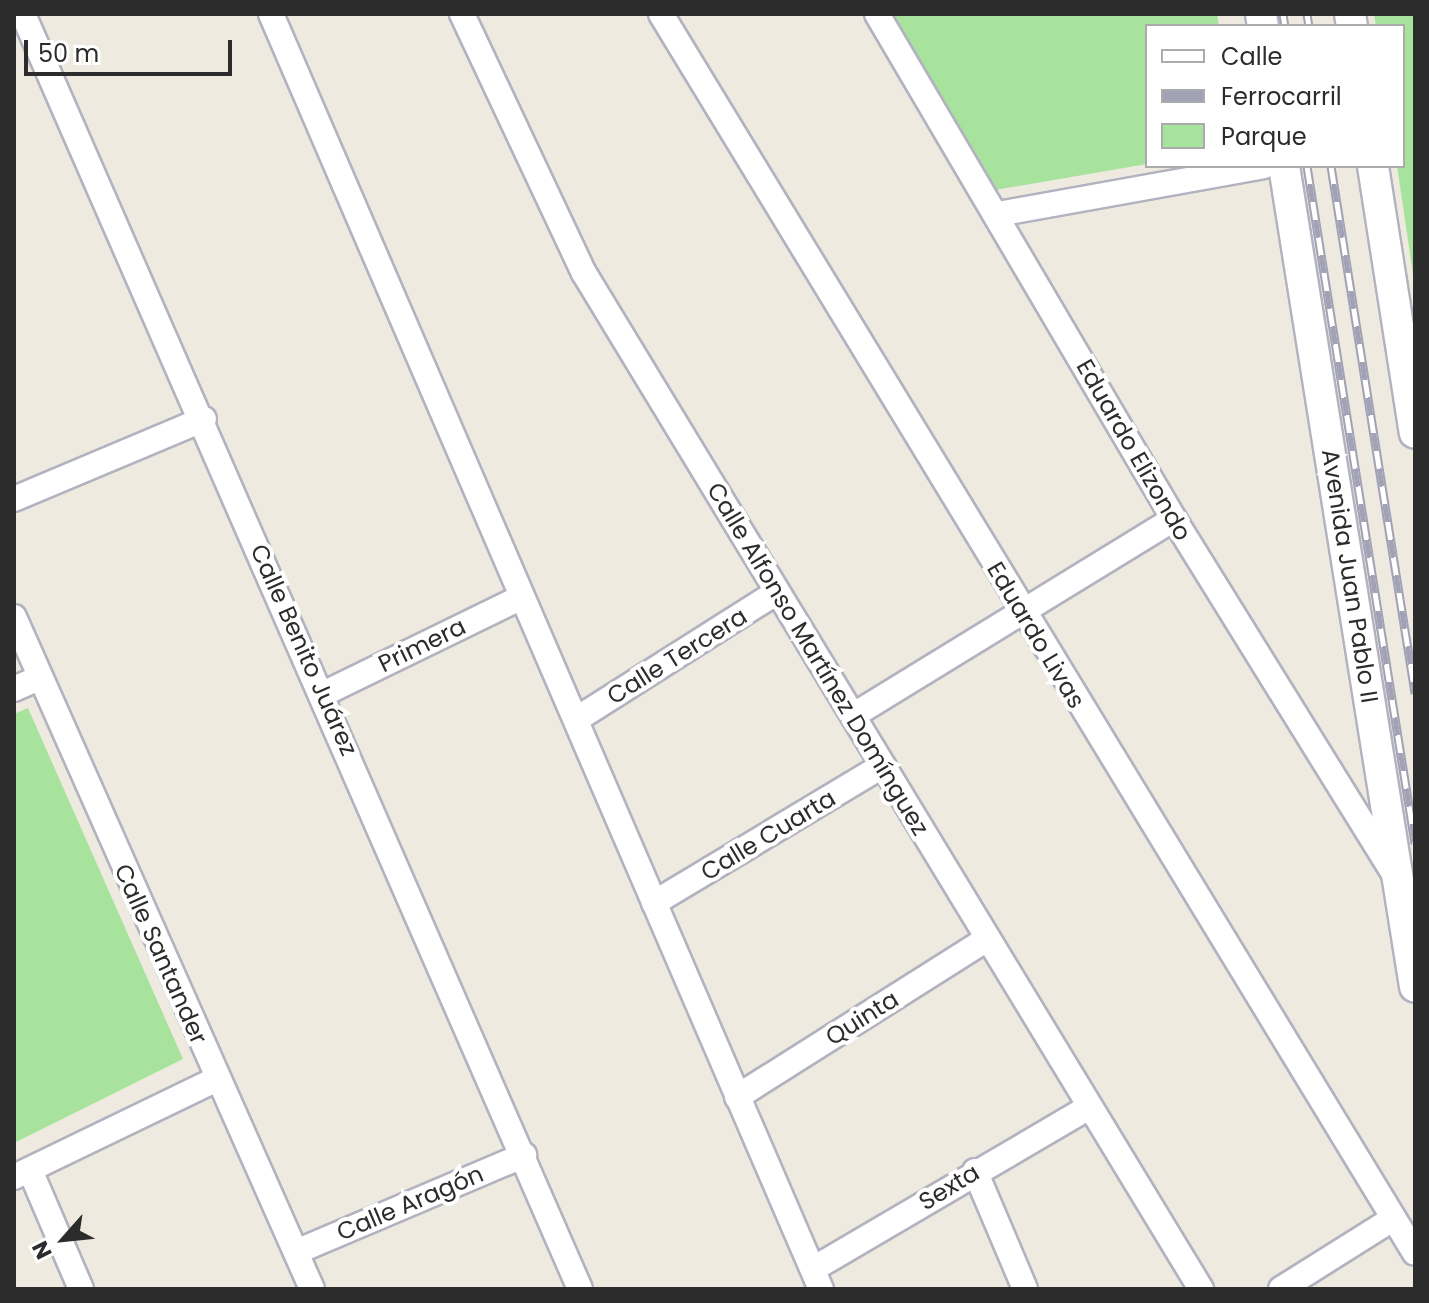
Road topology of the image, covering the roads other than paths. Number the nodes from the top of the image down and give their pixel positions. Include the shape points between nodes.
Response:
1 (23, 14) edge
2 (271, 14) edge
3 (462, 14) edge
4 (661, 14) edge
5 (877, 14) edge
6 (1253, 168) edge
7 (1284, 168) edge
8 (1373, 168) edge
9 (998, 214) junction
10 (204, 419) junction
11 (1415, 433) edge
12 (14, 499) edge
13 (1174, 519) junction
14 (777, 592) junction
15 (522, 597) junction
16 (1023, 613) junction
17 (14, 617) edge
18 (39, 678) junction
19 (14, 689) edge
20 (323, 694) junction
21 (854, 715) junction
22 (577, 719) junction
23 (882, 766) junction
24 (1399, 881) junction
25 (654, 903) junction
26 (987, 939) junction
27 (1415, 987) edge
28 (217, 1079) junction
29 (737, 1097) junction
30 (1087, 1108) junction
31 (524, 1155) junction
32 (975, 1171) junction
33 (22, 1173) edge
34 (1391, 1220) junction
35 (296, 1252) junction
36 (1415, 1253) edge
37 (817, 1279) edge
38 (81, 1289) edge
39 (312, 1289) edge
40 (580, 1289) edge
41 (1025, 1289) edge
42 (1201, 1289) edge
43 (1281, 1289) edge

1 - 10 street, Calle Benito Juárez
2 - 15 street
3 - 14 street, Calle Alfonso Martínez Domínguez via 584,273
4 - 16 street, Eduardo Livas
5 - 9 street, Eduardo Elizondo
6 - 9 street
7 - 24 street, Avenida Juan Pablo II
8 - 11 street
9 - 13 street, Eduardo Elizondo
10 - 12 street
10 - 20 street, Calle Benito Juárez
13 - 16 street
13 - 24 street, Eduardo Elizondo
14 - 21 street, Calle Alfonso Martínez Domínguez
14 - 22 street, Calle Tercera
15 - 20 street, Primera
15 - 22 street
16 - 21 street
16 - 34 street, Eduardo Livas
17 - 18 street, Calle Santander
18 - 19 street
18 - 28 street, Calle Santander
20 - 31 street, Calle Benito Juárez
21 - 23 street, Calle Alfonso Martínez Domínguez
22 - 25 street
23 - 25 street, Calle Cuarta
23 - 26 street, Calle Alfonso Martínez Domínguez
24 - 27 street, Avenida Juan Pablo II
25 - 29 street
26 - 29 street, Quinta
26 - 30 street, Calle Alfonso Martínez Domínguez
28 - 33 street
28 - 35 street, Calle Santander
29 - 37 street
30 - 32 street, Sexta
30 - 42 street, Calle Alfonso Martínez Domínguez
31 - 35 street, Calle Aragón
31 - 40 street, Calle Benito Juárez
32 - 37 street, Sexta
32 - 41 street
33 - 38 street
34 - 36 street, Eduardo Livas
34 - 43 street
35 - 39 street, Calle Santander

